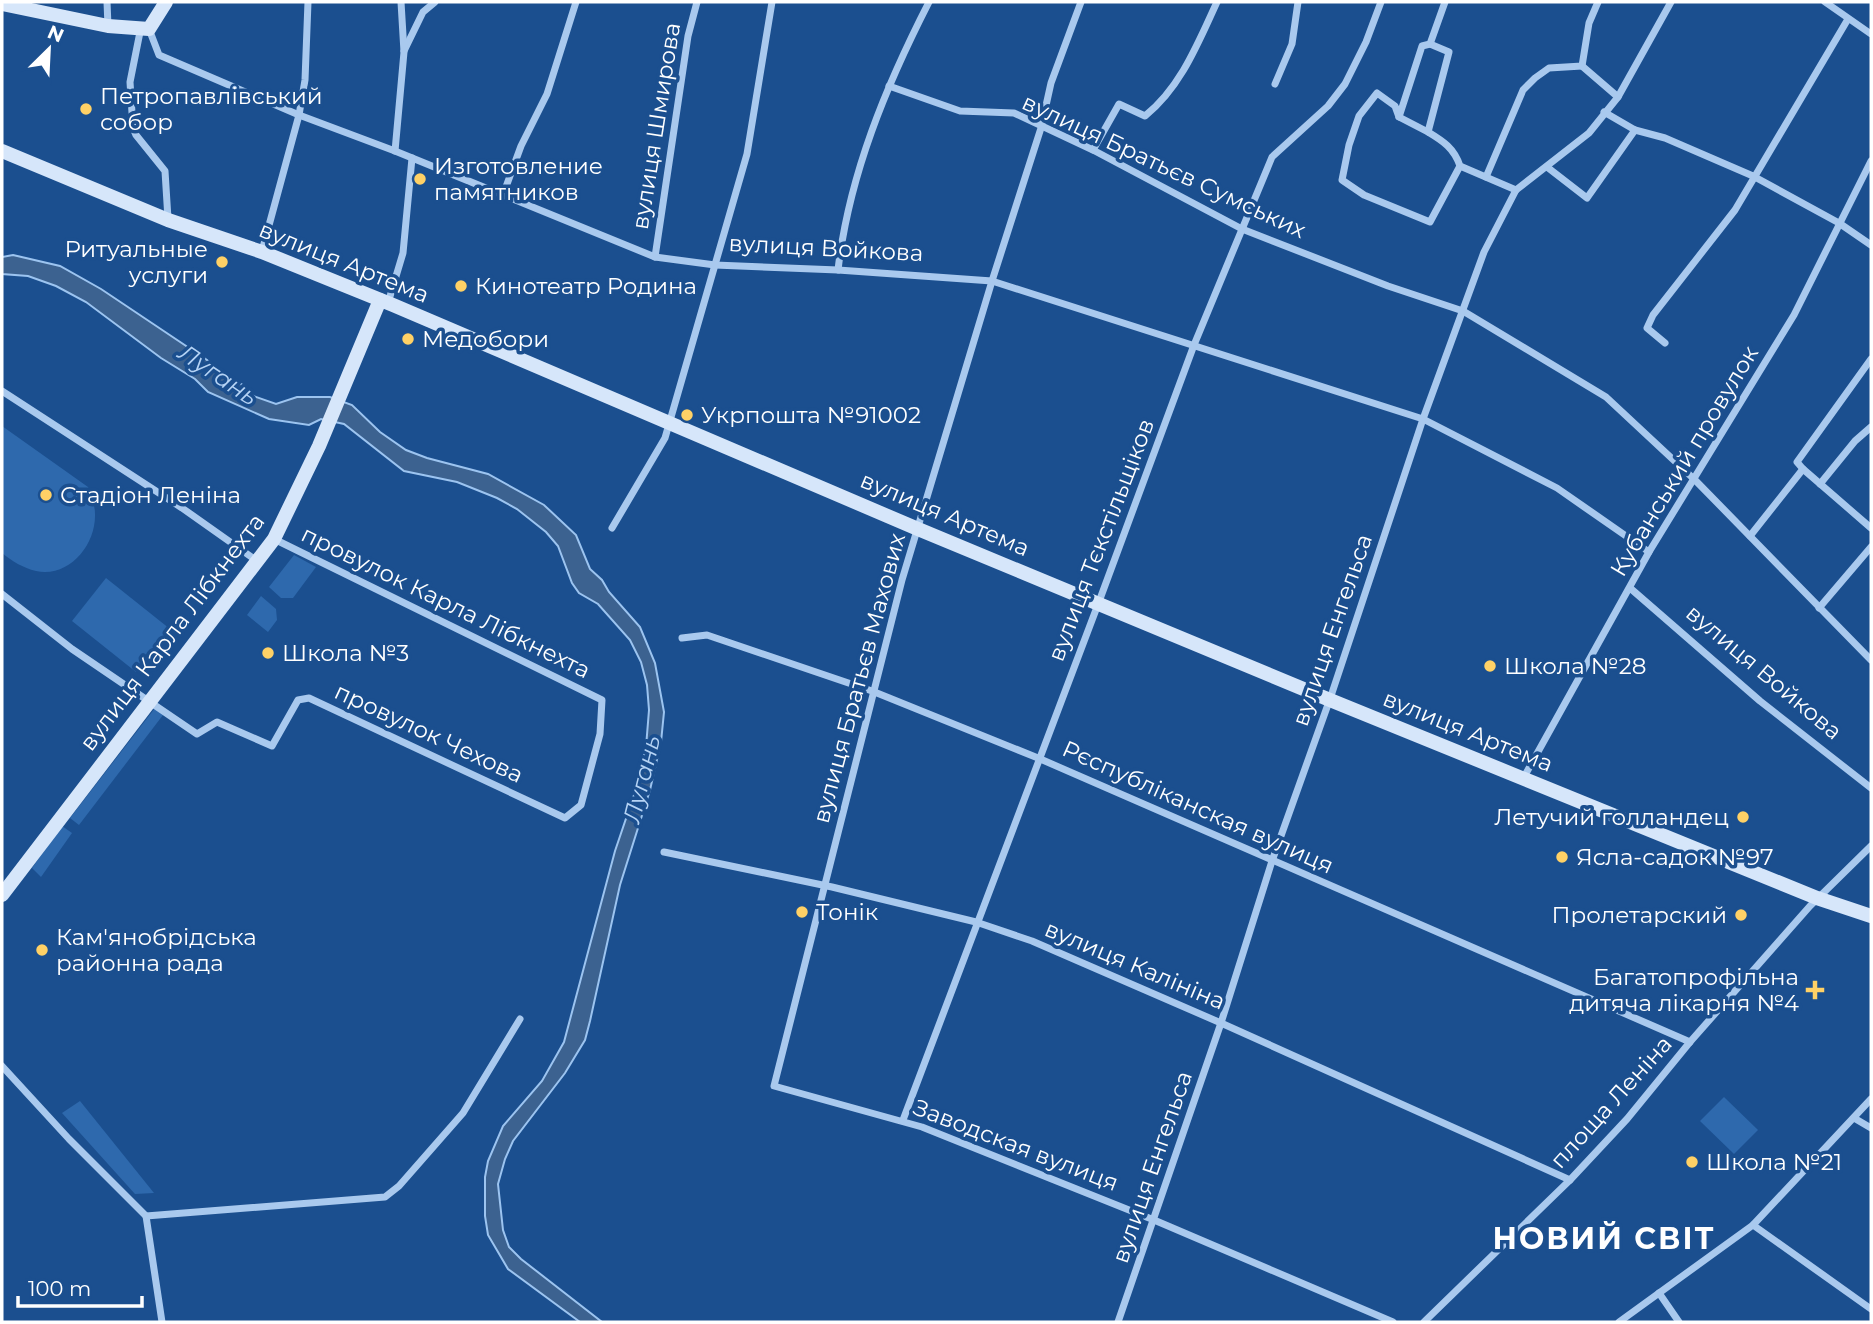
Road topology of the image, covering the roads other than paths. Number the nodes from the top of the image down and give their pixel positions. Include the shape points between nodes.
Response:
1 (107, 2) edge
2 (166, 2) edge
3 (308, 2) edge
4 (401, 2) edge
5 (435, 2) edge
6 (576, 2) edge
7 (697, 2) edge
8 (772, 2) edge
9 (929, 2) edge
10 (1081, 2) edge
11 (1217, 2) edge
12 (1298, 2) edge
13 (1381, 2) edge
14 (1445, 2) edge
15 (1598, 2) edge
16 (1671, 2) edge
17 (1825, 2) edge
18 (2, 4) edge
19 (1848, 19) junction
20 (108, 26) junction
21 (145, 28) junction
22 (1871, 33) edge
23 (1430, 44) junction
24 (404, 52) junction
25 (1582, 66) junction
26 (1275, 84) dead end
27 (890, 86) junction
28 (1618, 97) junction
29 (1604, 112) junction
30 (299, 115) junction
31 (1399, 117) junction
32 (1041, 128) junction
33 (1635, 130) junction
34 (1428, 132) junction
35 (1093, 150) junction
36 (2, 151) edge
37 (395, 151) junction
38 (412, 158) junction
39 (1871, 161) edge
40 (1460, 166) junction
41 (1547, 167) junction
42 (1753, 176) junction
43 (1486, 177) junction
44 (1516, 190) junction
45 (503, 195) junction
46 (168, 220) junction
47 (1839, 223) junction
48 (1242, 229) junction
49 (1871, 246) edge
50 (262, 252) junction
51 (655, 257) junction
52 (715, 265) junction
53 (838, 270) junction
54 (992, 281) junction
55 (384, 302) junction
56 (1463, 311) junction
57 (1665, 343) dead end
58 (1194, 345) junction
59 (1871, 359) edge
60 (2, 391) edge
61 (1423, 419) junction
62 (669, 422) junction
63 (1871, 427) edge
64 (1802, 469) junction
65 (1695, 480) junction
66 (1820, 485) junction
67 (612, 528) dead end
68 (1871, 528) edge
69 (918, 529) junction
70 (1750, 536) junction
71 (274, 539) junction
72 (1871, 547) edge
73 (1649, 552) junction
74 (257, 561) junction
75 (1630, 588) junction
76 (2, 594) edge
77 (1099, 602) junction
78 (1819, 608) junction
79 (682, 638) dead end
80 (1871, 660) edge
81 (873, 691) junction
82 (602, 700) joint
83 (1329, 700) junction
84 (149, 702) junction
85 (1038, 758) junction
86 (1524, 777) junction
87 (1871, 788) edge
88 (1871, 846) edge
89 (664, 852) dead end
90 (1272, 861) junction
91 (824, 885) junction
92 (2, 895) edge
93 (1817, 898) junction
94 (1871, 916) edge
95 (976, 922) junction
96 (520, 1019) dead end
97 (1221, 1023) junction
98 (1690, 1042) junction
99 (2, 1066) edge
100 (774, 1086) joint
101 (1871, 1099) edge
102 (1854, 1118) junction
103 (902, 1121) junction
104 (1871, 1128) edge
105 (1570, 1180) junction
106 (146, 1216) junction
107 (1154, 1220) junction
108 (1753, 1225) junction
109 (1659, 1293) junction
110 (1871, 1309) edge
111 (162, 1322) edge
112 (1118, 1322) edge
113 (1393, 1322) edge
114 (1424, 1322) edge
115 (1619, 1322) edge
116 (1679, 1322) edge

1 - 20 street
2 - 21 street
3 - 30 street
4 - 24 street
5 - 24 street via 423,12
6 - 45 street via 547,94
7 - 51 street, вулиця Шмирова
8 - 52 street via 747,154
9 - 27 street
10 - 32 street, вулиця Братьєв Махових via 1051,83
11 - 35 street via 1186,68 1156,107 1145,116 1119,104
12 - 26 street via 1292,44
13 - 48 street, вулиця Тєкстільщіков via 1345,84 1328,106 1272,156
14 - 23 street
15 - 25 street via 1589,23
16 - 28 street, вулиця Енгельса
17 - 19 street
18 - 20 street
19 - 22 street
19 - 42 street
20 - 21 street
21 - 30 street, вулиця Войкова via 159,55
21 - 46 street via 130,82 133,128 165,171
23 - 31 street via 1422,46
23 - 34 street via 1449,52
24 - 37 street
25 - 28 street
25 - 43 street via 1549,68 1523,90
27 - 32 street, вулиця Братьєв Сумських via 960,111 1014,113
27 - 53 street via 862,158
28 - 29 street, вулиця Енгельса
29 - 33 street
29 - 41 street, вулиця Енгельса via 1589,133
30 - 37 street, вулиця Войкова
30 - 50 street
31 - 34 street
31 - 40 street via 1395,106 1377,93 1359,116 1342,180 1364,195 1430,222
32 - 35 street, вулиця Братьєв Сумських
32 - 54 street, вулиця Братьєв Махових
33 - 41 street via 1587,198
33 - 42 street
34 - 40 street via 1449,145
35 - 48 street, вулиця Братьєв Сумських
36 - 46 street, вулиця Артема
37 - 38 street, вулиця Войкова
38 - 45 street, вулиця Войкова
38 - 55 street via 403,253
39 - 47 street, Кубанський провулок
40 - 43 street
41 - 44 street, вулиця Енгельса
42 - 47 street
42 - 57 street via 1725,225 1653,315 1647,328
43 - 44 street
44 - 56 street, вулиця Енгельса via 1484,252
45 - 51 street, вулиця Войкова
46 - 50 street, вулиця Артема
47 - 49 street
47 - 65 street, Кубанський провулок via 1794,315
48 - 56 street, вулиця Братьєв Сумських
48 - 58 street, вулиця Тєкстільщіков
50 - 55 street, вулиця Артема
51 - 52 street, вулиця Войкова
52 - 53 street, вулиця Войкова
52 - 62 street
53 - 54 street, вулиця Войкова
54 - 58 street, вулиця Войкова
54 - 69 street, вулиця Братьєв Махових
55 - 62 street, вулиця Артема
55 - 71 street, вулиця Карла Лібкнехта via 357,351
56 - 61 street, вулиця Енгельса
56 - 65 street, вулиця Братьєв Сумських via 1606,397
58 - 61 street, вулиця Войкова
58 - 77 street, вулиця Тєкстільщіков
59 - 64 street via 1797,462
60 - 74 street
61 - 73 street, вулиця Войкова via 1557,488
61 - 83 street, вулиця Енгельса
62 - 67 street via 665,438
62 - 69 street, вулиця Артема
63 - 66 street
64 - 66 street
64 - 70 street
65 - 70 street, вулиця Братьєв Сумських
65 - 73 street, Кубанський провулок
66 - 68 street
69 - 77 street, вулиця Артема
69 - 81 street, вулиця Братьєв Махових
70 - 78 street, вулиця Братьєв Сумських
71 - 74 street, вулиця Карла Лібкнехта
71 - 82 street, провулок Карла Лібкнехта
72 - 78 street
73 - 75 street, Кубанський провулок
74 - 84 street, вулиця Карла Лібкнехта
75 - 86 street, Кубанський провулок
75 - 87 street, вулиця Войкова via 1760,701
76 - 84 street
77 - 83 street, вулиця Артема
77 - 85 street, вулиця Тєкстільщіков
78 - 80 street, вулиця Братьєв Сумських
79 - 81 street, Рєспубліканская вулиця via 708,635
81 - 85 street, Рєспубліканская вулиця
81 - 91 street, вулиця Братьєв Махових
82 - 84 street, провулок Чехова via 600,734 581,805 565,818 309,698 298,700 272,746 217,722 197,734
83 - 86 street, вулиця Артема
83 - 90 street, вулиця Енгельса
84 - 92 street, вулиця Карла Лібкнехта
85 - 90 street, Рєспубліканская вулиця
85 - 95 street, вулиця Тєкстільщіков
86 - 93 street, вулиця Артема
88 - 93 street, площа Леніна
89 - 91 street, вулиця Калініна
90 - 97 street, вулиця Енгельса
90 - 98 street, Рєспубліканская вулиця
91 - 95 street, вулиця Калініна
91 - 100 street, вулиця Братьєв Махових
93 - 94 street, вулиця Артема
93 - 98 street, площа Леніна
95 - 97 street, вулиця Калініна via 1032,941
95 - 103 street, вулиця Тєкстільщіков
96 - 106 street via 463,1113 385,1197
97 - 105 street, вулиця Калініна
97 - 107 street, вулиця Енгельса
98 - 105 street, площа Леніна
99 - 106 street
100 - 103 street, Заводская вулиця
101 - 102 street
102 - 104 street
102 - 108 street
103 - 107 street, Заводская вулиця
105 - 114 street, площа Леніна
106 - 111 street
107 - 112 street, вулиця Енгельса
107 - 113 street, Заводская вулиця
108 - 109 street
108 - 110 street
109 - 115 street
109 - 116 street

